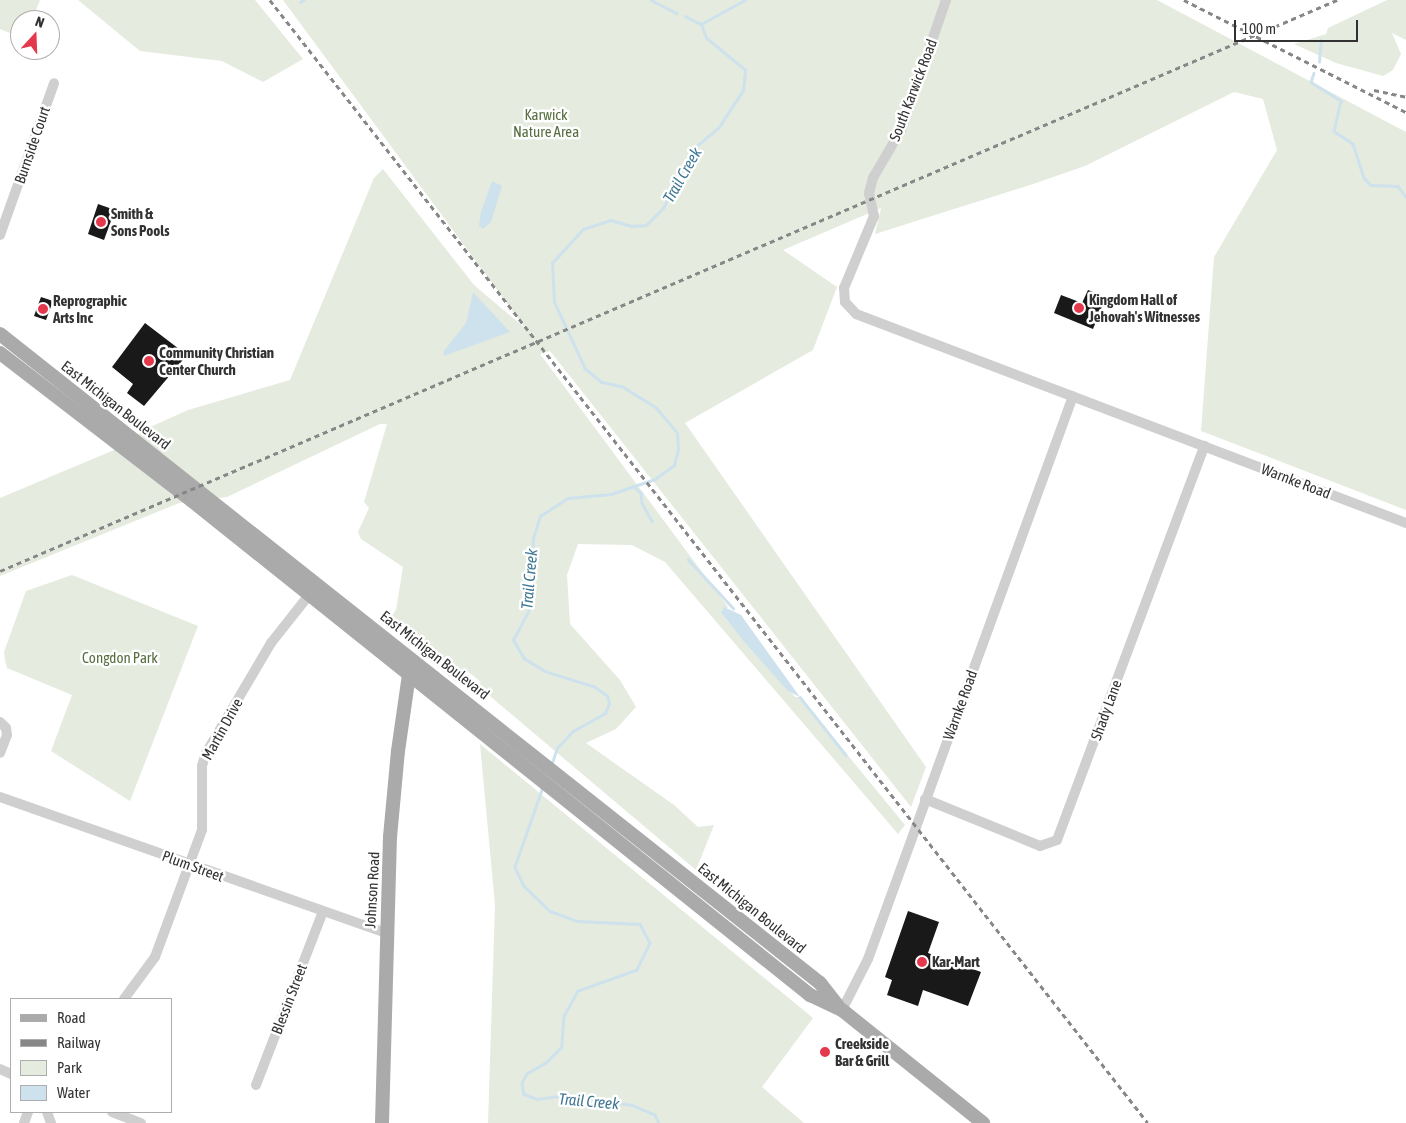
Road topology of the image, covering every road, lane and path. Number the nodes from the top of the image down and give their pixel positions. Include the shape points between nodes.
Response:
1 (946, 0) edge
2 (54, 83) dead end
3 (0, 235) edge
4 (856, 314) joint
5 (0, 334) edge
6 (0, 353) edge
7 (1073, 396) junction
8 (1204, 446) junction
9 (1406, 523) edge
10 (318, 583) junction
11 (309, 594) junction
12 (418, 662) junction
13 (409, 675) junction
14 (3, 725) edge
15 (0, 752) edge
16 (0, 797) edge
17 (925, 799) junction
18 (190, 864) junction
19 (322, 914) junction
20 (386, 933) junction
21 (125, 998) edge
22 (842, 1010) junction
23 (256, 1085) dead end
24 (115, 1113) edge
25 (141, 1123) edge
26 (382, 1123) edge
27 (983, 1123) edge

1 - 4 street, South Karwick Road via 901,130 873,178 869,193 874,216 844,288 845,302
2 - 3 street, Burnside Court
4 - 7 street, Warnke Road
5 - 10 main road, East Michigan Boulevard
6 - 11 main road, East Michigan Boulevard
7 - 8 street, Warnke Road
7 - 17 street, Warnke Road
8 - 9 street, Warnke Road
8 - 17 street, Shady Lane via 1057,840 1040,846
10 - 11 street, Martin Drive
10 - 12 main road, East Michigan Boulevard
11 - 13 main road, East Michigan Boulevard
11 - 18 street, Martin Drive via 271,643 206,753 202,766 202,830
12 - 13 main road, Johnson Road
12 - 22 main road, East Michigan Boulevard via 820,983
13 - 20 main road, Johnson Road via 398,751
13 - 22 main road, East Michigan Boulevard via 810,994
14 - 15 street
16 - 18 street, Plum Street
17 - 22 street, Warnke Road via 868,959
18 - 19 street, Plum Street
18 - 21 street, Martin Drive via 155,957
19 - 20 street, Plum Street
19 - 23 street, Blessin Street
20 - 26 main road, Johnson Road
22 - 27 main road, East Michigan Boulevard
24 - 25 street

